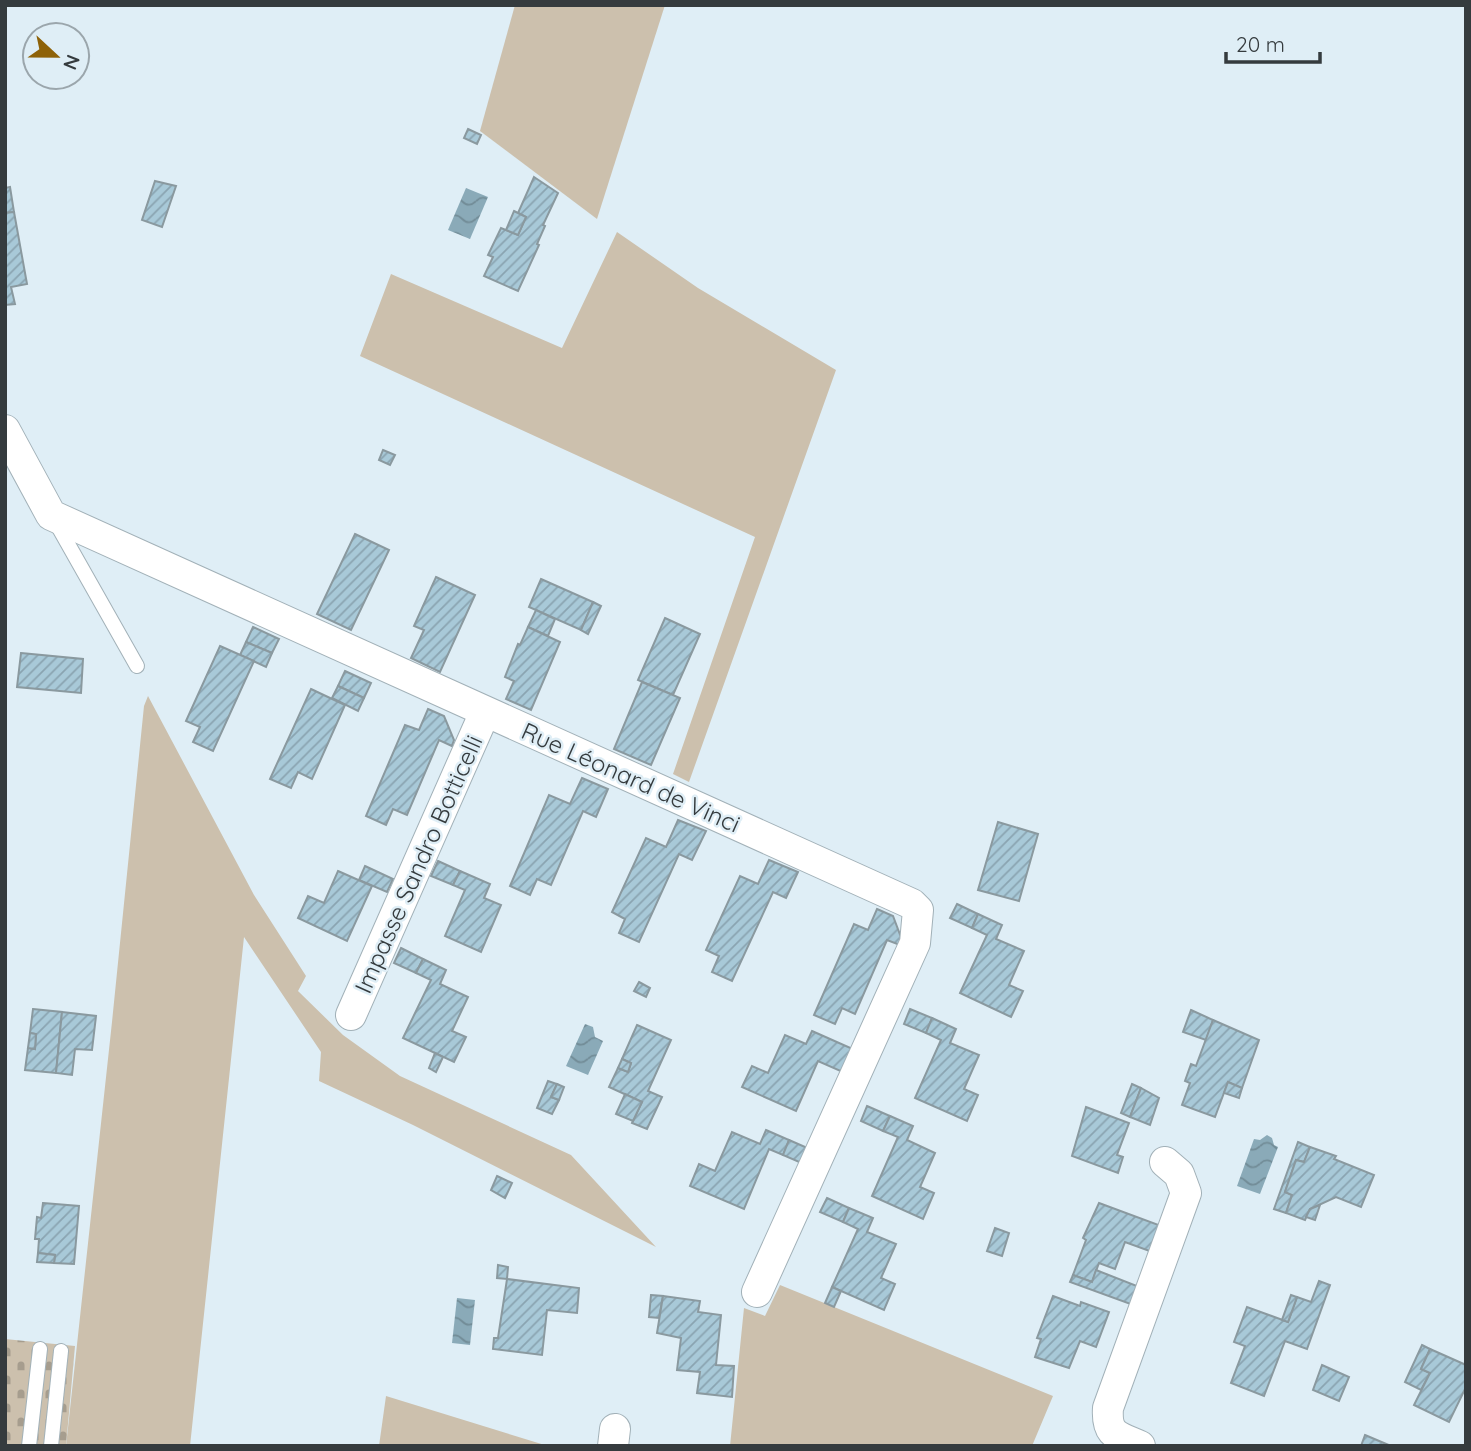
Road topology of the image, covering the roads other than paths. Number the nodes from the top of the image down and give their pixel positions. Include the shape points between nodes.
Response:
1 (5, 430) edge
2 (51, 515) junction
3 (137, 666) dead end
4 (485, 712) junction
5 (351, 1015) dead end
6 (1165, 1163) dead end
7 (757, 1292) dead end
8 (40, 1349) dead end
9 (61, 1351) dead end
10 (29, 1446) edge
11 (51, 1446) edge
12 (1140, 1446) edge

1 - 2 street
2 - 3 lane
2 - 4 street, Rue Léonard de Vinci
4 - 5 street, Impasse Sandro Botticelli
4 - 7 street, Rue Léonard de Vinci via 918,910 915,943
6 - 12 street via 1179,1174 1186,1193 1108,1408 1107,1424 1115,1435
8 - 10 lane
9 - 11 lane

